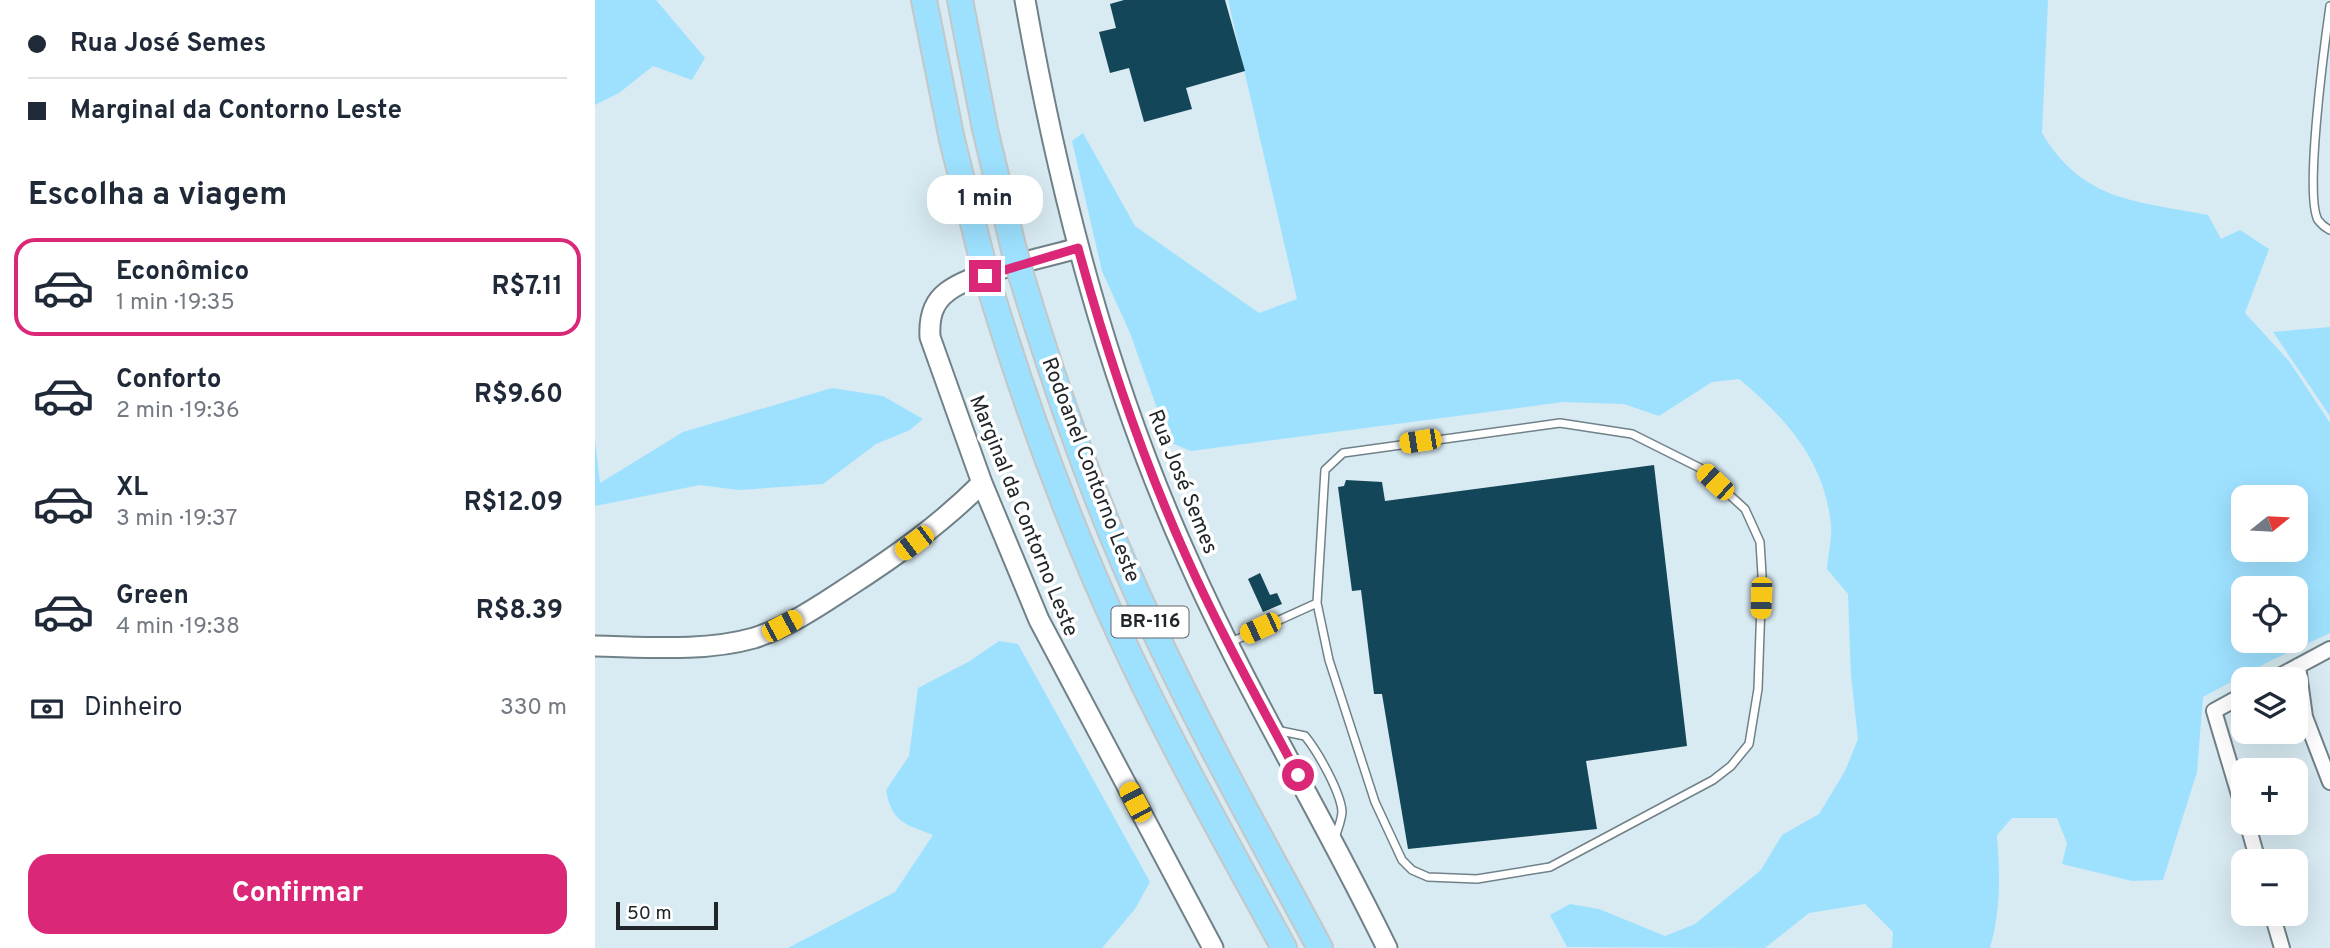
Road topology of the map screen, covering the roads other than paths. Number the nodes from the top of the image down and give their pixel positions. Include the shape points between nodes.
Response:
1 (924, 0) edge
2 (960, 0) edge
3 (1025, 0) edge
4 (2330, 6) edge
5 (2330, 230) edge
6 (1078, 248) junction
7 (982, 483) junction
8 (1317, 603) junction
9 (1228, 643) junction
10 (595, 646) edge
11 (2330, 649) edge
12 (2298, 666) joint
13 (2231, 702) edge
14 (1274, 730) junction
15 (2308, 732) edge
16 (2311, 734) junction
17 (2231, 768) edge
18 (2330, 782) edge
19 (1333, 842) junction
20 (2276, 926) edge
21 (1209, 946) edge
22 (1284, 948) edge
23 (1320, 948) edge
24 (1387, 948) edge
25 (2282, 948) edge

1 - 22 highway, Rodoanel Contorno Leste / BR-116, bridge via 982,259 1043,449 1111,614 1172,740
2 - 23 highway, Rodoanel Contorno Leste / BR-116, bridge via 1014,250 1087,473 1142,605
3 - 6 main road, Rua José Semes
4 - 5 lane via 2313,190 2317,218
6 - 7 main road, Marginal da Contorno Leste via 968,281 946,293 932,313 933,349
6 - 9 main road, Rua José Semes via 1149,467
7 - 10 main road via 954,512 901,552 811,611 754,638 716,644
7 - 21 main road, Marginal da Contorno Leste via 1060,663
8 - 8 lane via 1329,660 1375,802 1402,860 1428,877 1477,879 1550,867 1713,780 1749,744 1758,689 1760,542 1745,509 1700,468 1632,434 1560,423 1343,453 1325,470
8 - 9 lane
9 - 14 main road, Rua José Semes
11 - 12 street
12 - 16 street
13 - 17 street via 2214,711
14 - 19 main road, Rua José Semes
14 - 19 lane via 1305,736 1315,749 1340,802 1342,815
15 - 16 street
16 - 18 street
19 - 24 main road, Rua José Semes
20 - 25 street

